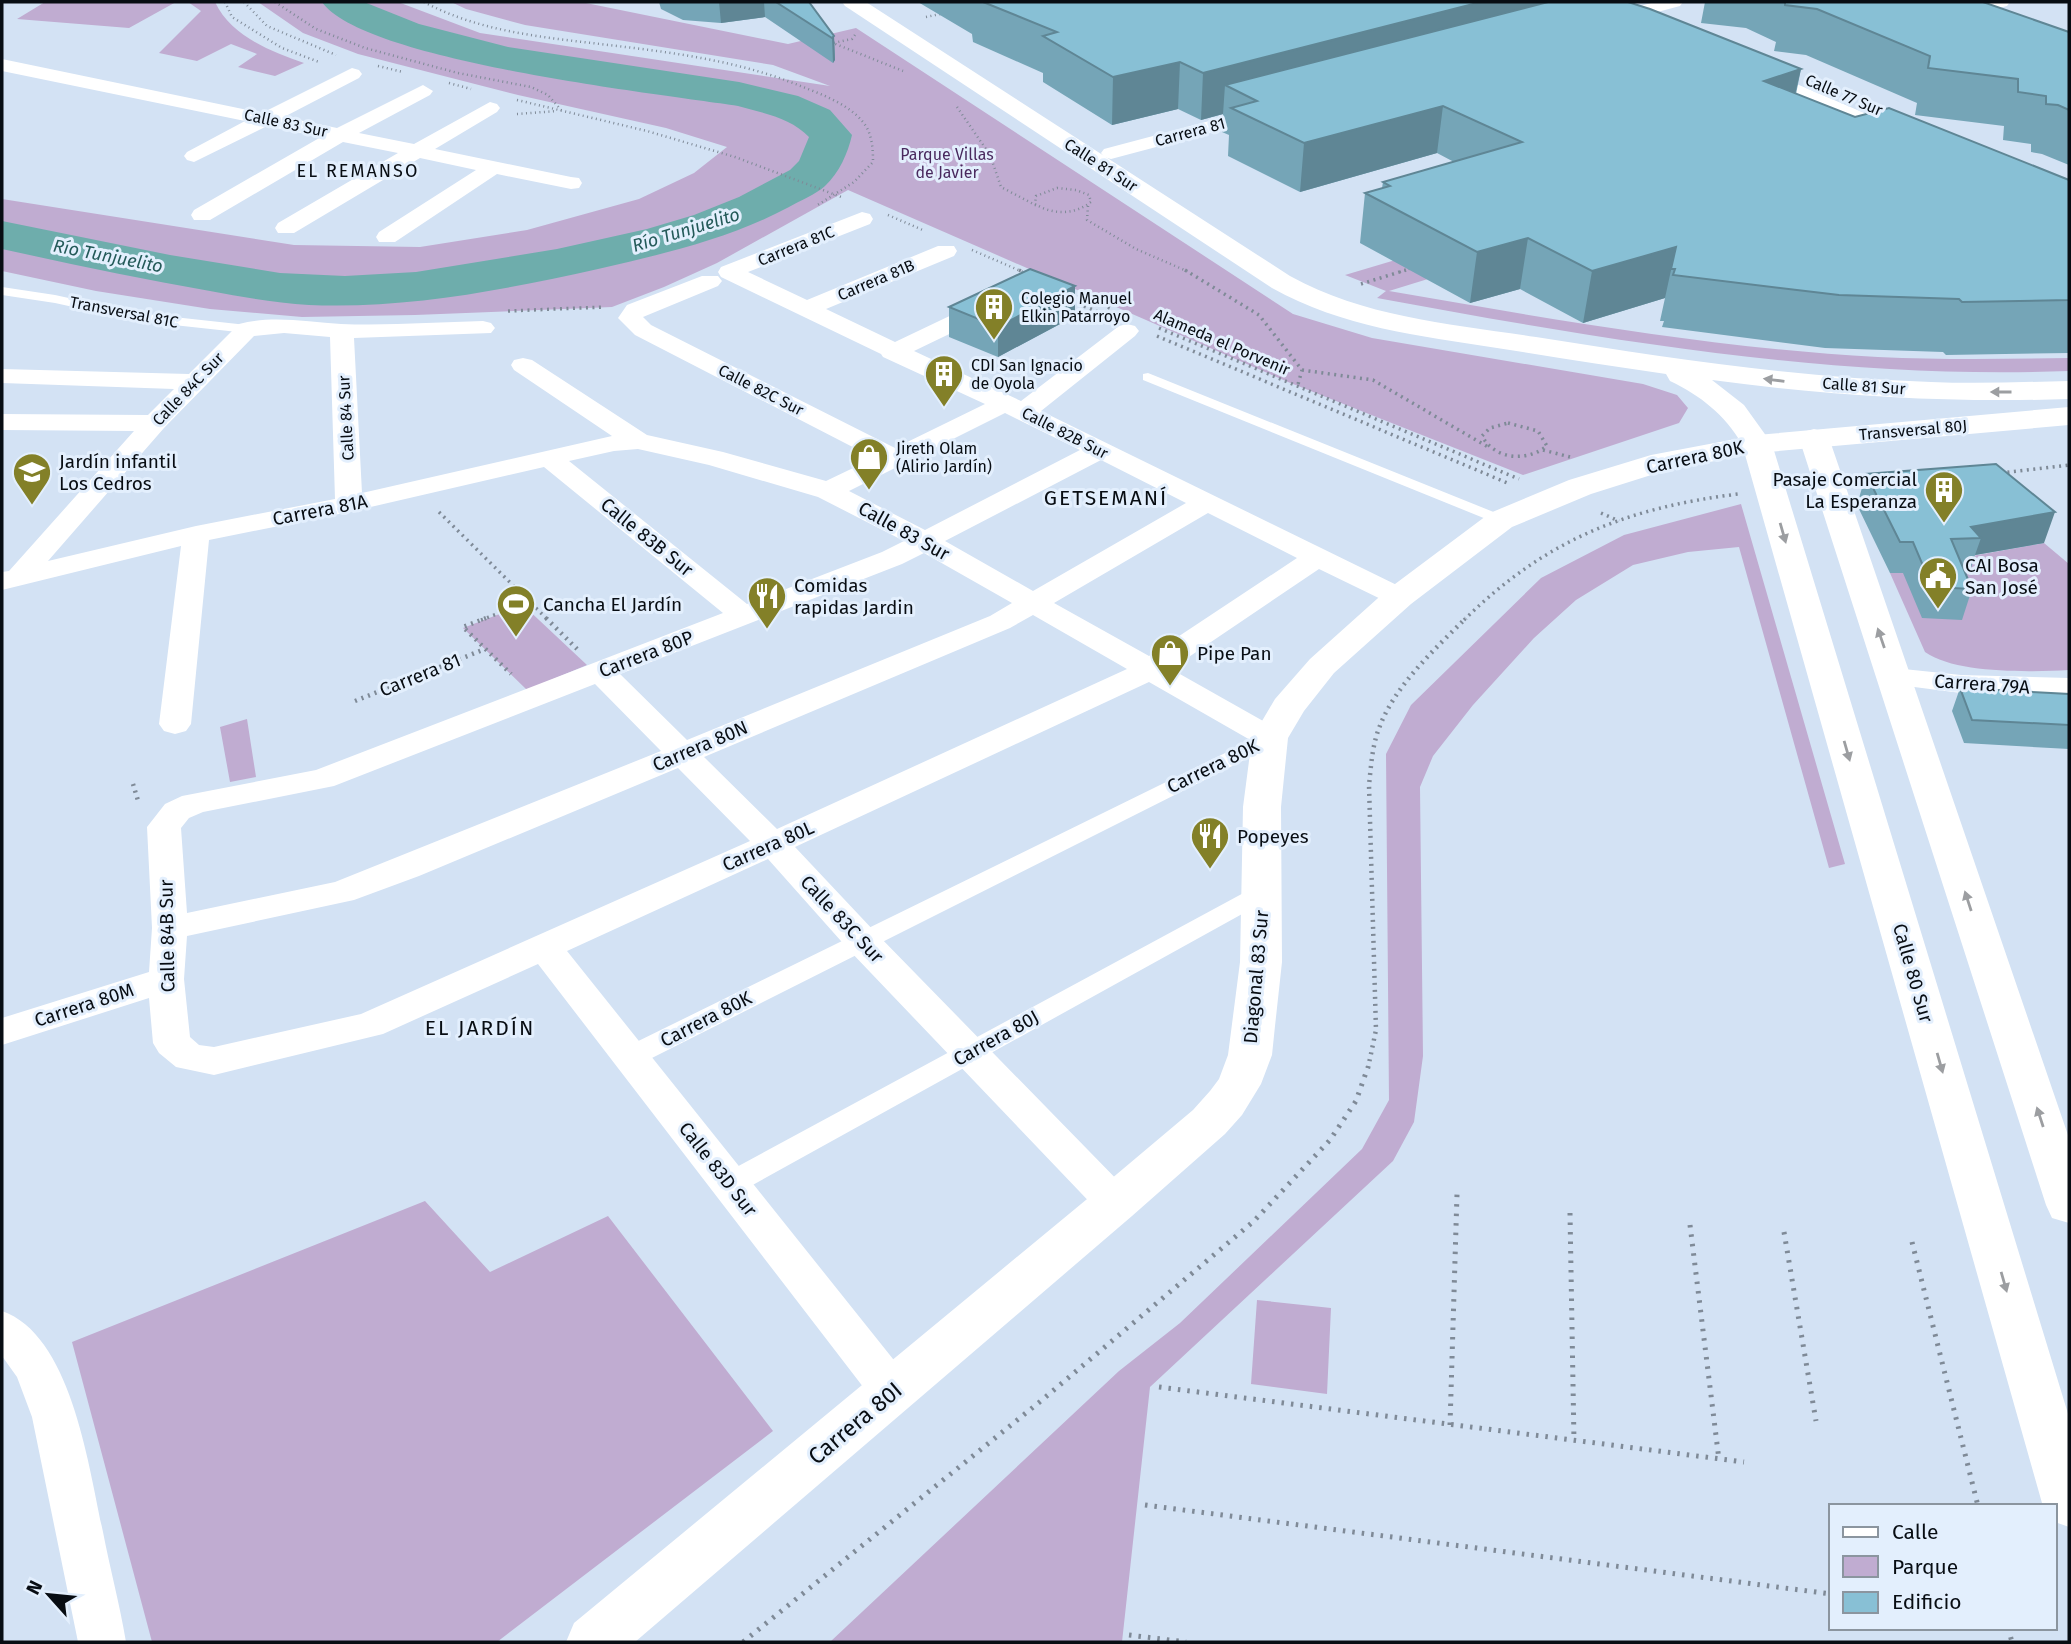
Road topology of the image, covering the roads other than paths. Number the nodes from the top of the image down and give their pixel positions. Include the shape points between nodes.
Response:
1 (852, 2) edge
2 (876, 2) edge
3 (1587, 2) edge
4 (1674, 2) edge
5 (2001, 2) edge
6 (1627, 10) edge
7 (1587, 26) edge
8 (1962, 28) edge
9 (1667, 29) edge
10 (1735, 58) edge
11 (2, 65) edge
12 (352, 74) road end
13 (423, 91) dead end
14 (1287, 106) edge
15 (491, 108) road end
16 (265, 119) junction
17 (340, 135) junction
18 (1923, 137) edge
19 (416, 150) junction
20 (1111, 153) junction
21 (194, 156) dead end
22 (494, 167) junction
23 (571, 183) dead end
24 (202, 215) dead end
25 (862, 219) dead end
26 (286, 228) dead end
27 (387, 237) dead end
28 (941, 243) road end
29 (719, 277) junction
30 (1037, 282) edge
31 (2, 291) edge
32 (805, 309) junction
33 (1358, 314) junction
34 (630, 318) joint
35 (1125, 322) road end
36 (483, 328) dead end
37 (247, 329) junction
38 (342, 331) junction
39 (892, 352) junction
40 (523, 365) dead end
41 (1659, 365) junction
42 (2, 376) edge
43 (1148, 377) dead end
44 (195, 382) junction
45 (2069, 390) edge
46 (1014, 408) junction
47 (2069, 416) edge
48 (2, 422) edge
49 (155, 423) junction
50 (1814, 438) junction
51 (638, 441) junction
52 (1757, 444) junction
53 (1099, 451) junction
54 (550, 458) junction
55 (894, 458) junction
56 (828, 491) junction
57 (1206, 503) junction
58 (349, 504) junction
59 (1500, 520) junction
60 (196, 534) junction
61 (925, 541) junction
62 (1317, 557) junction
63 (11, 578) edge
64 (1399, 597) junction
65 (1032, 603) junction
66 (744, 616) junction
67 (1149, 670) junction
68 (600, 672) junction
69 (1894, 677) junction
70 (2069, 687) edge
71 (175, 724) dead end
72 (1270, 738) junction
73 (682, 754) junction
74 (177, 811) joint
75 (773, 844) junction
76 (1262, 892) junction
77 (170, 928) junction
78 (862, 941) junction
79 (544, 946) junction
80 (166, 979) junction
81 (2, 1032) edge
82 (970, 1052) junction
83 (190, 1057) joint
84 (630, 1057) junction
85 (2061, 1159) edge
86 (730, 1184) junction
87 (1115, 1203) junction
88 (2069, 1205) edge
89 (6, 1337) edge
90 (893, 1392) junction
91 (2069, 1503) edge
92 (103, 1642) edge
93 (594, 1642) edge

1 - 33 street, Calle 81 Sur via 1304,296
2 - 20 street, Calle 81 Sur
3 - 6 street
4 - 6 street
5 - 8 street via 1931,16
6 - 7 street
6 - 9 street
10 - 18 street, Calle 77 Sur
11 - 16 street, Calle 83 Sur
12 - 16 street
13 - 17 street
14 - 20 street, Carrera 81
15 - 19 street
16 - 17 street, Calle 83 Sur
16 - 21 street
17 - 19 street, Calle 83 Sur
17 - 24 street
19 - 22 street, Calle 83 Sur
19 - 26 street
20 - 33 street, Calle 81 Sur
22 - 23 street, Calle 83 Sur
22 - 27 street
25 - 29 street, Carrera 81C
28 - 32 street, Carrera 81B
29 - 32 street, Calle 82B Sur
29 - 34 street, Carrera 81C via 635,310
30 - 39 street
31 - 37 lane, Transversal 81C via 136,317
32 - 39 street, Calle 82B Sur
33 - 41 street, Calle 81 Sur
34 - 55 street, Calle 82C Sur via 643,330
35 - 46 street
36 - 38 street
37 - 38 street via 293,326
37 - 44 street, Calle 84C Sur
38 - 58 street, Calle 84 Sur
39 - 46 street, Calle 82B Sur
40 - 51 street, Calle 83 Sur
45 -> 41 street, Calle 81 Sur via 1952,392 1862,387
41 - 52 street, Calle 81 Sur via 1715,394 1743,420
42 - 44 street
43 - 59 lane
44 - 49 street, Calle 84C Sur
46 - 53 street, Calle 82B Sur
46 - 55 street
47 - 50 street, Transversal 80J
48 - 49 street
49 - 63 street, Calle 84C Sur
50 - 52 street, Transversal 80J
69 -> 50 street
51 - 54 street, Carrera 81A
51 - 56 street, Calle 83 Sur
52 - 59 street, Carrera 80K via 1662,462 1558,495
52 -> 91 street, Calle 80 Sur
53 - 57 street, Calle 82B Sur
53 - 61 street, Carrera 80P
54 - 58 street, Carrera 81A
54 - 66 street, Calle 83B Sur
55 - 56 street
56 - 61 street, Calle 83 Sur
57 - 62 street, Calle 82B Sur
57 - 65 street, Carrera 80N
58 - 60 street, Carrera 81A
59 - 64 street, Carrera 80K
60 - 63 street, Carrera 81A
60 - 71 street
61 - 65 street, Calle 83 Sur
61 - 66 street, Carrera 80P
62 - 64 street, Calle 82B Sur
62 - 67 street, Carrera 80L
64 - 72 street, Carrera 80K via 1322,666 1288,707
65 - 67 street, Calle 83 Sur
65 - 73 street, Carrera 80N via 1000,622
66 - 68 street, Carrera 80P
67 - 72 street, Calle 83 Sur
67 - 75 street, Carrera 80L
68 - 73 street, Calle 83C Sur
68 - 74 street, Carrera 80P via 323,779 194,803
69 - 70 street, Carrera 79A
85 -> 69 street
72 - 76 street, Diagonal 83 Sur via 1262,807
72 - 78 street, Carrera 80K
73 - 75 street, Calle 83C Sur
73 - 77 street, Carrera 80N via 342,892
74 - 77 street, Calle 84B Sur via 164,827
75 - 78 street, Calle 83C Sur
75 - 79 street, Carrera 80L
76 - 82 street, Carrera 80J
76 - 87 street, Diagonal 83 Sur via 1254,1026 1239,1084 1209,1122
77 - 80 street, Calle 84B Sur
78 - 82 street, Calle 83C Sur
78 - 84 street, Carrera 80K
79 - 83 street, Carrera 80L via 370,1025 214,1061
79 - 84 street, Calle 83D Sur
80 - 81 street, Carrera 80M
80 - 83 street, Calle 84B Sur via 172,1042
82 - 86 street, Carrera 80J
82 - 87 street, Calle 83C Sur
84 - 86 street, Calle 83D Sur
85 - 88 street
86 - 90 street, Calle 83D Sur
87 - 90 street, Carrera 80I
89 - 92 street via 41,1382 60,1441
90 - 93 street, Carrera 80I

